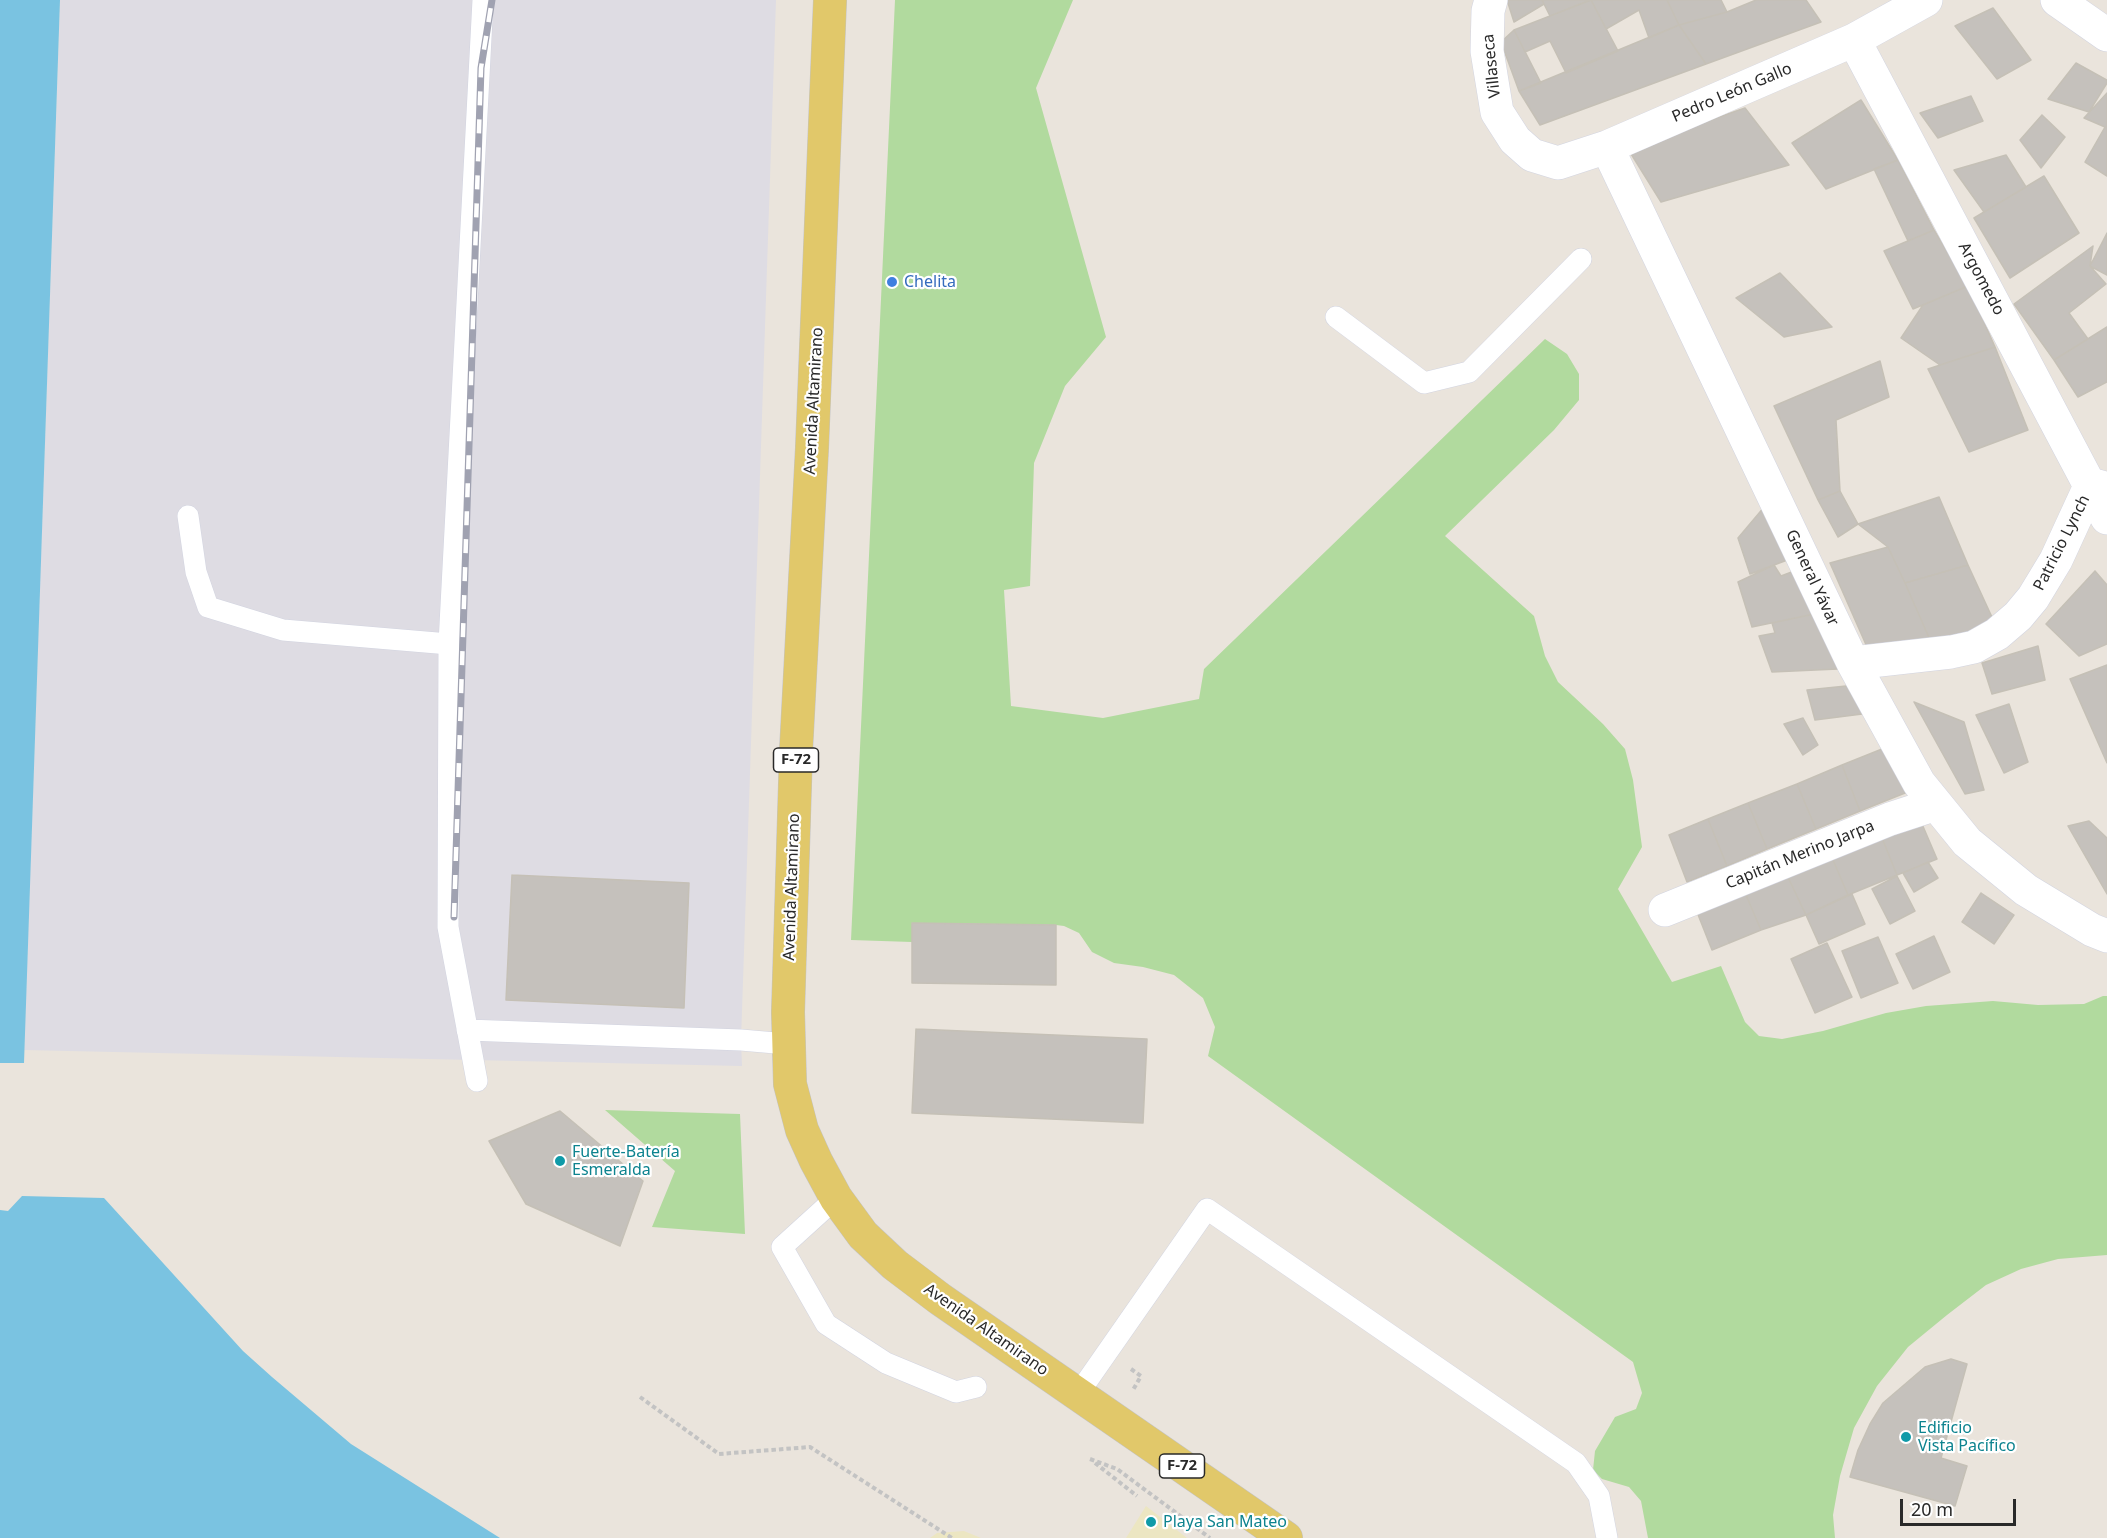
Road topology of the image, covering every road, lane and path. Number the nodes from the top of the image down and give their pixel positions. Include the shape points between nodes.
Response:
1 (483, 0) edge
2 (830, 0) edge
3 (1491, 0) edge
4 (1926, 0) edge
5 (2057, 0) edge
6 (2107, 34) edge
7 (1854, 40) junction
8 (1606, 147) junction
9 (1532, 154) joint
10 (1581, 259) dead end
11 (1336, 317) dead end
12 (2099, 487) edge
13 (188, 516) dead end
14 (2107, 518) edge
15 (449, 644) junction
16 (1853, 663) junction
17 (1936, 804) junction
18 (1665, 910) dead end
19 (2107, 936) edge
20 (468, 1030) junction
21 (788, 1044) junction
22 (477, 1081) dead end
23 (836, 1198) junction
24 (976, 1387) dead end
25 (1078, 1394) junction
26 (640, 1397) dead end
27 (1137, 1496) dead end
28 (952, 1538) edge
29 (1210, 1538) edge
30 (1286, 1538) edge
31 (1607, 1538) edge

1 - 15 lane
2 - 21 main road, Avenida Altamirano / F-72 via 796,751
3 - 9 street, Villaseca via 1487,51 1497,112 1515,140
4 - 7 street, Pedro León Gallo
5 - 6 street
7 - 8 street, Pedro León Gallo
7 - 12 street, Argomedo
8 - 9 street, Pedro León Gallo via 1558,163
8 - 16 street, General Yávar
10 - 11 lane via 1469,372 1424,383
12 - 14 street, Argomedo
12 - 16 street, Patricio Lynch via 2033,598 1997,634 1974,647 1951,652
13 - 15 lane via 196,572 208,607 283,630
15 - 20 lane via 448,927
16 - 17 street, General Yávar via 1919,783
17 - 18 street, Capitán Merino Jarpa
17 - 19 street, General Yávar via 1967,842 2026,890
20 - 21 lane
20 - 22 lane
21 - 23 main road, Avenida Altamirano / F-72 via 790,1084 802,1130
23 - 24 lane via 782,1247 825,1324 886,1363 956,1392
23 - 25 main road, Avenida Altamirano / F-72 via 863,1234 903,1271
25 - 30 main road, Avenida Altamirano / F-72
25 - 31 lane via 1207,1209 1576,1463 1599,1496
26 - 28 path via 719,1454 810,1447
27 - 29 path via 1090,1459 1117,1470

